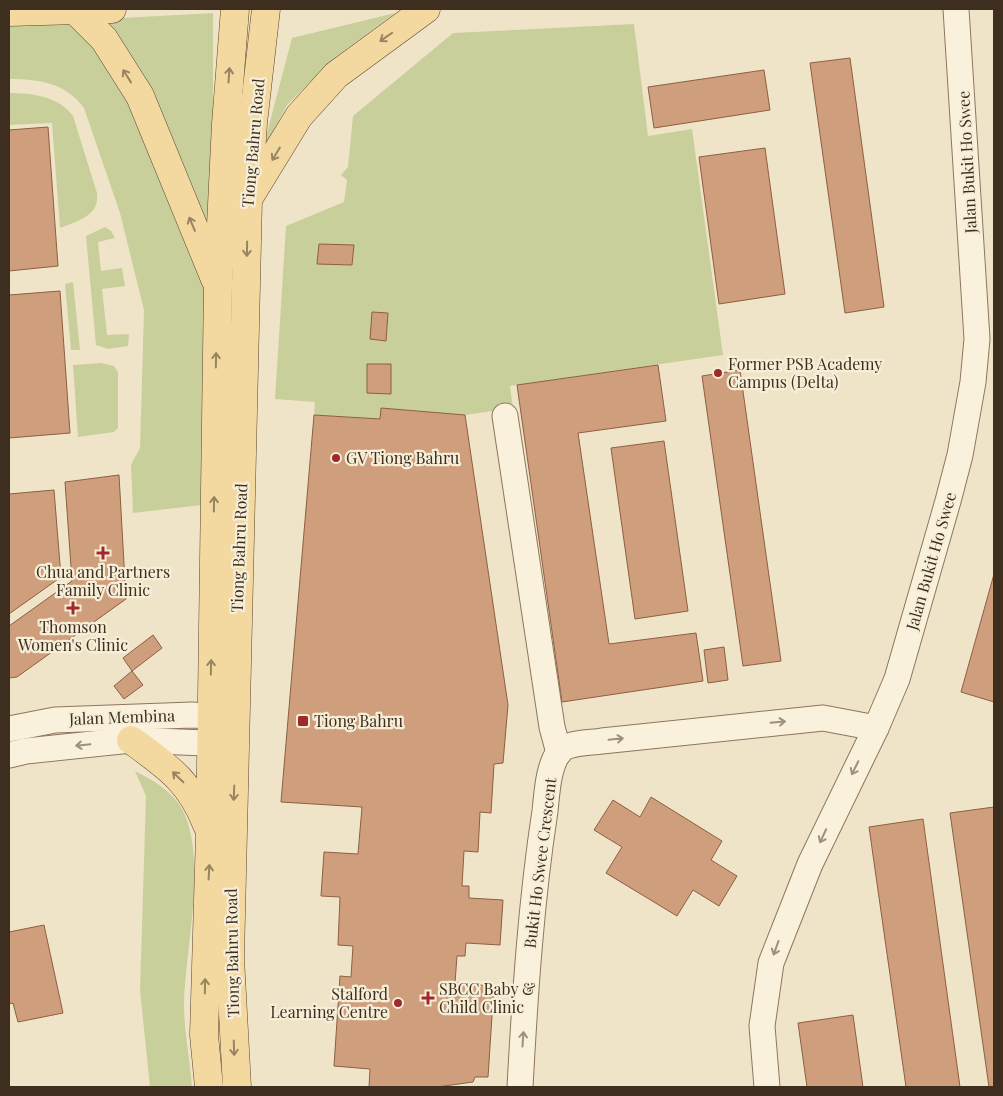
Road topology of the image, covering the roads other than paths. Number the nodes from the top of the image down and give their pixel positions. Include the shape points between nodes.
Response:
1 (112, 9) edge
2 (236, 9) edge
3 (266, 9) edge
4 (426, 9) edge
5 (956, 9) edge
6 (75, 10) edge
7 (9, 12) edge
8 (248, 200) junction
9 (218, 286) junction
10 (505, 416) dead end
11 (223, 717) junction
12 (876, 728) junction
13 (9, 729) edge
14 (131, 740) junction
15 (223, 744) junction
16 (559, 753) junction
17 (9, 755) edge
18 (210, 834) junction
19 (209, 1087) edge
20 (237, 1087) edge
21 (520, 1087) edge
22 (765, 1087) edge

1 - 6 main road
9 -> 2 main road, Tiong Bahru Road
3 - 8 main road, Tiong Bahru Road
4 -> 8 main road via 336,75 299,116
5 - 12 street, Jalan Bukit Ho Swee via 977,355 948,501 902,662
6 - 7 main road
9 -> 6 main road via 140,96 104,39
8 -> 11 main road, Tiong Bahru Road
11 -> 9 main road, Tiong Bahru Road
10 - 16 street via 552,727
11 - 13 street, Jalan Membina via 55,720
11 - 15 main road, Tiong Bahru Road
16 -> 12 street via 568,747 602,741 824,718
12 -> 22 street, Jalan Bukit Ho Swee via 810,864 770,963 762,1026
14 - 15 street, Jalan Membina
14 -> 17 street, Jalan Membina
18 -> 14 main road via 187,786
15 - 18 main road, Tiong Bahru Road
15 -> 20 main road, Tiong Bahru Road
21 -> 16 street, Bukit Ho Swee Crescent via 538,854 550,776
19 -> 18 main road, Tiong Bahru Road via 204,1035

